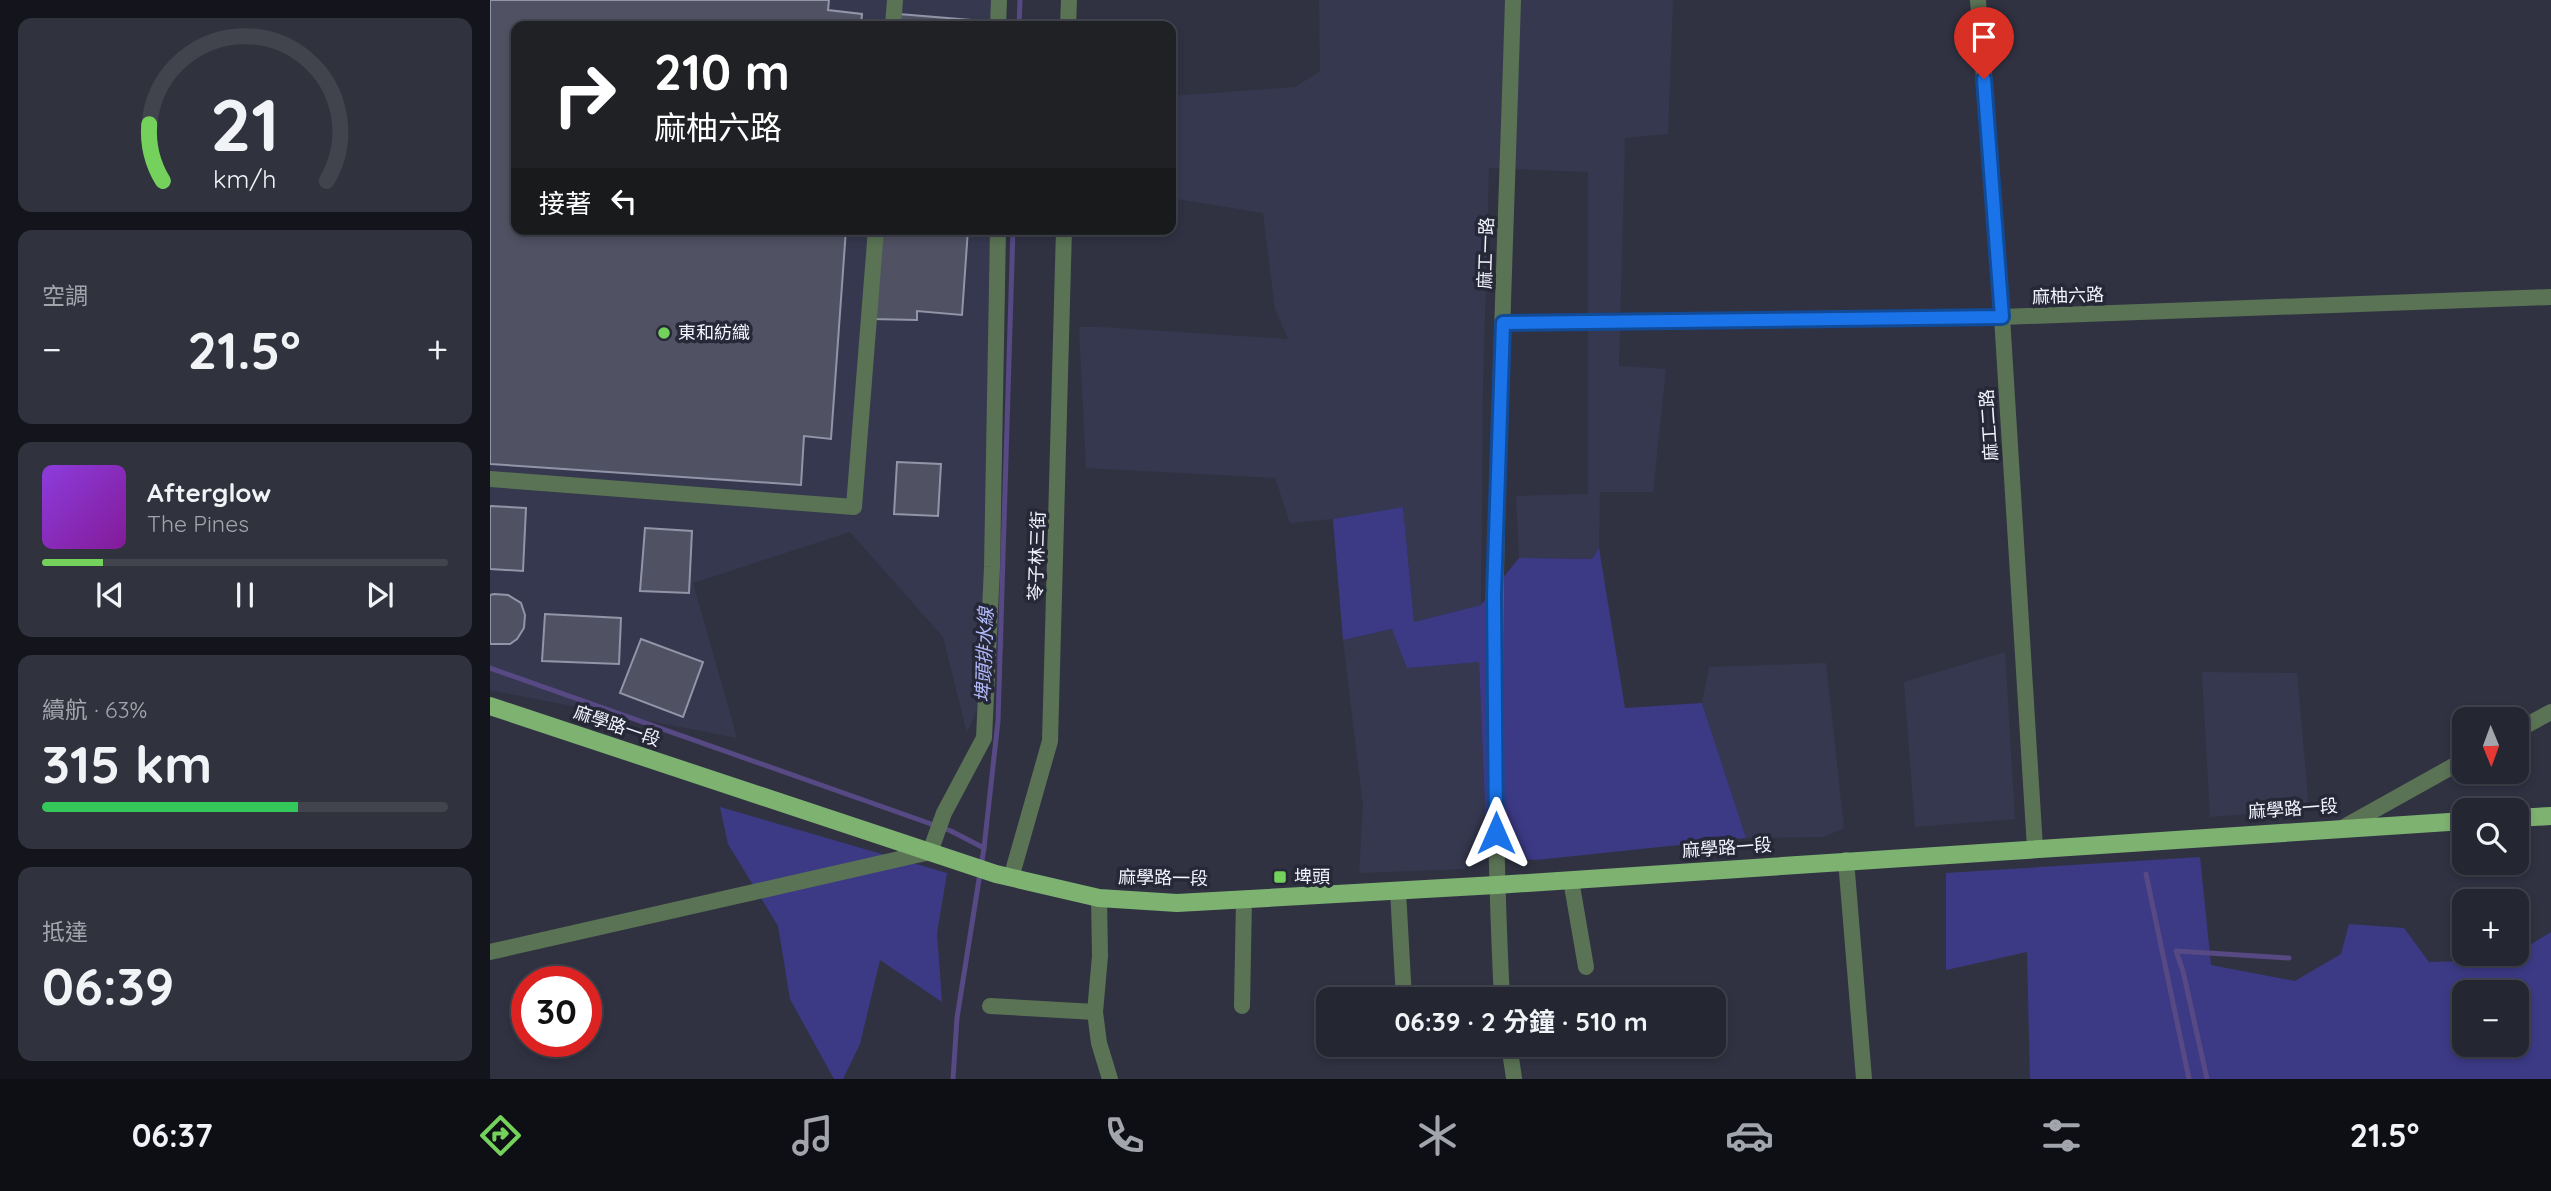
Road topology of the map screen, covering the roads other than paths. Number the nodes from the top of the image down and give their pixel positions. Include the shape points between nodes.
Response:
1 (895, 0) edge
2 (999, 0) edge
3 (1069, 0) edge
4 (1513, 0) edge
5 (1978, 0) edge
6 (893, 21) edge
7 (999, 21) edge
8 (1068, 21) edge
9 (877, 235) edge
10 (998, 235) edge
11 (1064, 235) edge
12 (2551, 297) edge
13 (2002, 317) junction
14 (1503, 323) junction
15 (490, 479) edge
16 (490, 706) edge
17 (2551, 712) edge
18 (2529, 725) edge
19 (2452, 767) edge
20 (2551, 816) edge
21 (2529, 817) edge
22 (2452, 822) edge
23 (2344, 827) junction
24 (2035, 848) junction
25 (930, 852) junction
26 (1846, 860) junction
27 (1003, 876) junction
28 (1571, 880) junction
29 (1496, 886) junction
30 (1398, 891) junction
31 (1099, 898) junction
32 (1244, 899) junction
33 (490, 952) edge
34 (1586, 967) dead end
35 (1403, 987) edge
36 (1501, 987) edge
37 (990, 1006) dead end
38 (1242, 1006) dead end
39 (1095, 1012) junction
40 (1511, 1057) edge
41 (1514, 1078) edge
42 (1110, 1079) edge
43 (1864, 1079) edge

1 - 6 street
2 - 7 street
3 - 8 street
4 - 14 street, 麻工一路
5 - 13 street, 麻工二路
9 - 15 street via 855,507
10 - 25 street via 984,738 944,813
11 - 27 street, 苓子林三街 via 1050,741
12 - 13 street, 麻柚六路
13 - 14 street, 麻柚六路
13 - 24 street, 麻工二路
14 - 29 street, 麻工一路 via 1494,595
16 - 25 main road, 麻學路一段
17 - 18 street
19 - 23 street
20 - 21 main road
22 - 23 main road, 麻學路一段
23 - 24 main road, 麻學路一段
24 - 26 main road, 麻學路一段
25 - 27 main road, 麻學路一段
25 - 33 street
26 - 28 main road, 麻學路一段
26 - 43 street
27 - 31 main road, 麻學路一段
28 - 29 main road, 麻學路一段
28 - 34 street
29 - 30 main road, 麻學路一段
29 - 36 street, 麻工一路
30 - 32 main road, 麻學路一段
30 - 35 street
31 - 32 main road, 麻學路一段 via 1177,903
31 - 39 street
32 - 38 street
37 - 39 street
39 - 42 street
40 - 41 street

